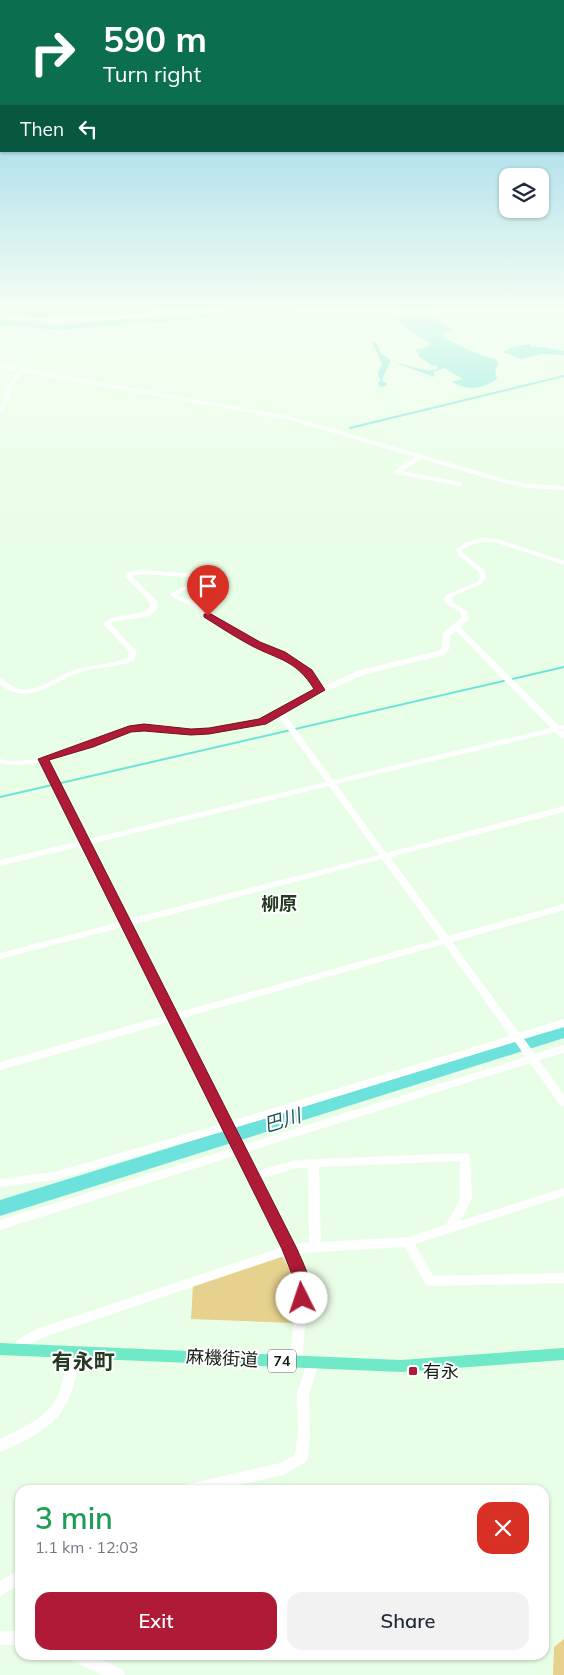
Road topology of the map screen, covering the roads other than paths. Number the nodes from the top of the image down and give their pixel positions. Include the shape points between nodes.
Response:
1 (8, 386) edge
2 (114, 386) edge
3 (0, 411) edge
4 (421, 456) junction
5 (460, 484) dead end
6 (564, 488) edge
7 (564, 563) edge
8 (457, 628) junction
9 (0, 680) edge
10 (320, 690) junction
11 (279, 712) junction
12 (561, 728) edge
13 (564, 736) edge
14 (43, 759) junction
15 (0, 761) edge
16 (331, 783) junction
17 (564, 809) edge
18 (85, 842) junction
19 (385, 856) junction
20 (0, 863) edge
21 (564, 907) edge
22 (126, 923) junction
23 (447, 940) junction
24 (0, 956) edge
25 (174, 1018) junction
26 (564, 1023) edge
27 (518, 1037) junction
28 (564, 1049) edge
29 (534, 1058) junction
30 (0, 1066) edge
31 (564, 1102) edge
32 (227, 1126) junction
33 (240, 1151) junction
34 (313, 1163) junction
35 (252, 1177) junction
36 (0, 1183) edge
37 (564, 1192) edge
38 (0, 1225) edge
39 (450, 1229) junction
40 (408, 1242) junction
41 (315, 1247) junction
42 (290, 1249) junction
43 (564, 1278) edge
44 (0, 1349) edge
45 (18, 1349) junction
46 (75, 1351) junction
47 (564, 1354) edge
48 (296, 1362) junction
49 (313, 1362) junction
50 (0, 1446) edge
51 (211, 1485) edge
52 (15, 1579) edge
53 (0, 1589) edge
54 (0, 1638) edge
55 (15, 1638) edge
56 (86, 1660) edge
57 (118, 1675) edge

1 - 3 street
2 - 4 street via 278,415
4 - 5 street via 396,472
4 - 6 street via 519,484
7 - 8 street via 485,538 463,546 460,554 482,571 483,578 479,583 450,595 448,600 465,614
8 - 10 street via 446,635 446,648 442,653 362,672
8 - 12 street
9 - 10 street via 5,686 32,691 80,670 131,659 133,652 107,624 111,620 147,614 154,608 154,603 128,576 129,573 141,572 206,576 208,582 174,594 196,604 208,616 256,644 295,663 308,672
10 - 11 street
11 - 14 street via 262,722 215,731 129,730
11 - 16 street
12 - 13 street
12 - 16 street
14 - 15 street
14 - 18 street
16 - 18 street
16 - 19 street
17 - 19 street
18 - 20 street
18 - 22 street
19 - 22 street
19 - 23 street
21 - 23 street
22 - 24 street
22 - 25 street
23 - 25 street
23 - 27 street
25 - 30 street
25 - 32 street
26 - 27 street
27 - 29 street
27 - 32 street
28 - 29 street
29 - 31 street
29 - 33 street
32 - 33 street
32 - 36 street via 54,1176
33 - 35 street
33 - 38 street
34 - 35 street via 297,1164
34 - 39 street via 465,1157 466,1198
34 - 41 street
35 - 42 street
37 - 39 street
39 - 40 street
40 - 41 street
40 - 43 street via 430,1281
41 - 42 street
42 - 45 street via 43,1332
42 - 48 street via 303,1282
44 - 45 main road, 麻機街道 / 74
45 - 46 main road, 麻機街道 / 74
46 - 48 main road, 麻機街道 / 74
46 - 50 street via 58,1409 30,1430
47 - 49 main road, 麻機街道 / 74 via 400,1366
48 - 49 main road, 麻機街道 / 74
49 - 51 street via 303,1394 302,1458 283,1469
52 - 53 street
54 - 55 street
56 - 57 street

